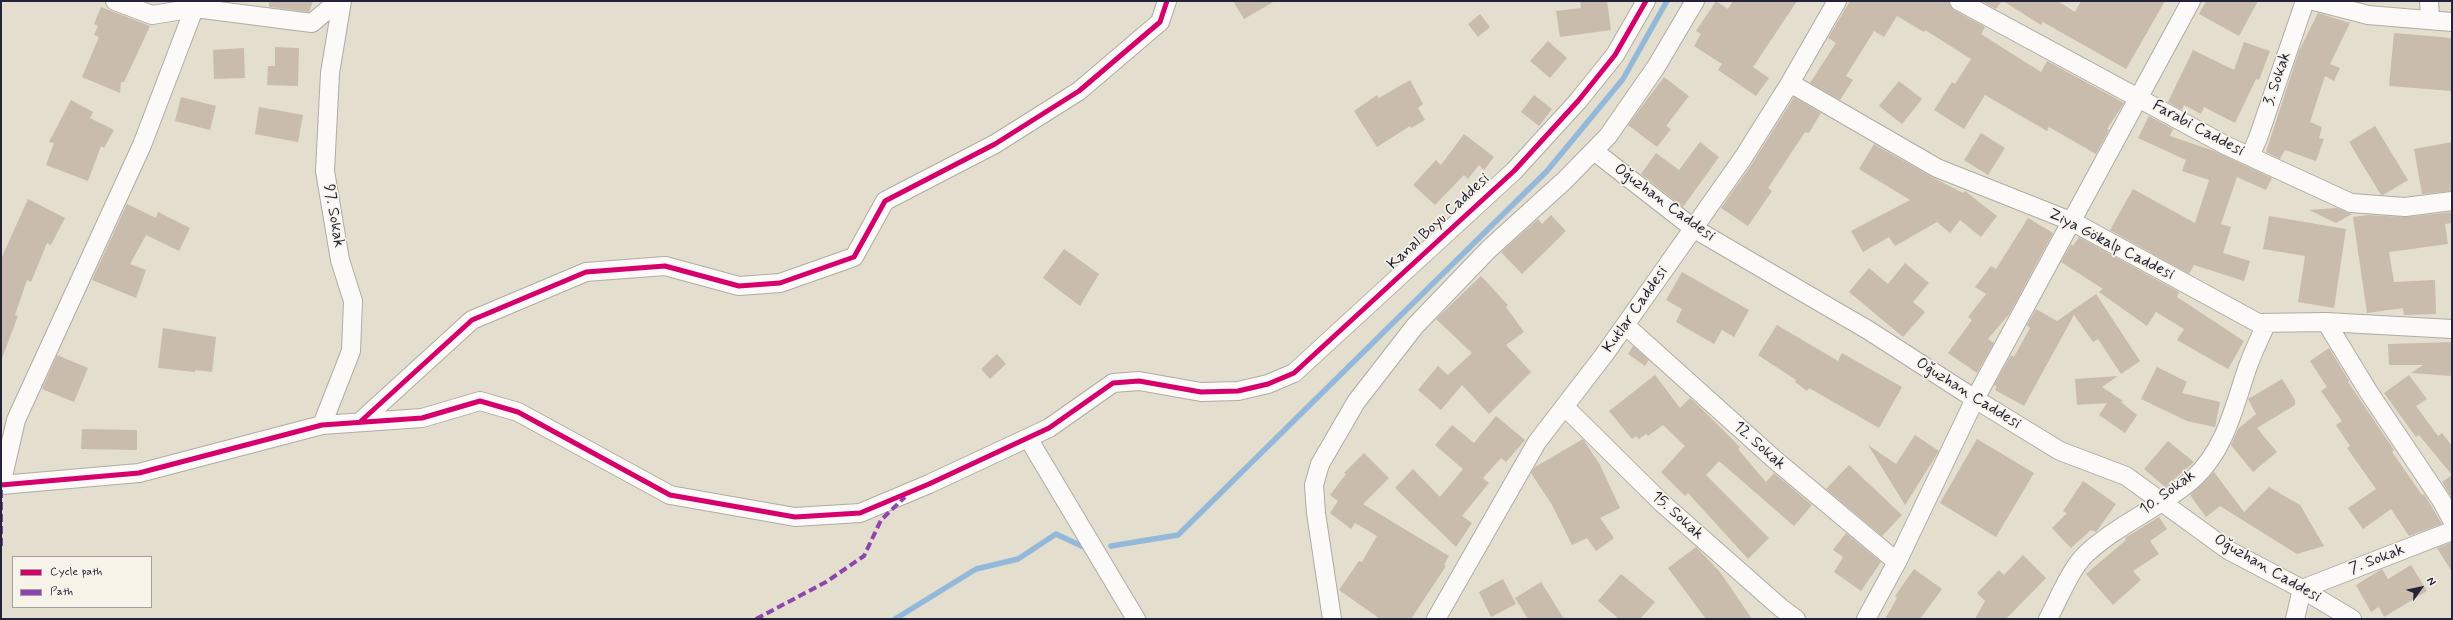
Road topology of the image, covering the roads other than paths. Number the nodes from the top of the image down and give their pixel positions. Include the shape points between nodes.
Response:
1 (115, 1) edge
2 (338, 1) edge
3 (342, 1) edge
4 (1167, 1) edge
5 (1646, 1) edge
6 (1695, 1) edge
7 (1837, 1) edge
8 (1959, 1) edge
9 (2191, 1) edge
10 (2305, 1) edge
11 (2314, 1) edge
12 (2429, 1) edge
13 (196, 4) edge
14 (2430, 20) junction
15 (2452, 22) edge
16 (1790, 83) junction
17 (2140, 98) junction
18 (1594, 151) junction
19 (2250, 156) junction
20 (2452, 201) edge
21 (2073, 222) junction
22 (1693, 228) junction
23 (2326, 322) junction
24 (2266, 324) junction
25 (1625, 325) junction
26 (2452, 329) edge
27 (1975, 399) junction
28 (1565, 407) junction
29 (360, 422) junction
30 (322, 425) junction
31 (1028, 438) junction
32 (1, 485) edge
33 (2161, 501) junction
34 (2452, 520) edge
35 (2452, 531) edge
36 (1897, 562) junction
37 (2302, 589) junction
38 (1136, 619) edge
39 (1332, 619) edge
40 (1436, 619) edge
41 (1796, 619) edge
42 (1866, 619) edge
43 (2048, 619) edge
44 (2295, 619) edge
45 (2352, 619) edge

1 - 13 street via 152,15
2 - 13 street via 312,23
3 - 30 street, 97. Sokak via 330,73 325,171 340,260 353,301 351,351
4 - 29 street via 1160,22 1079,92 995,144 885,202 854,257 780,283 739,286 665,266 586,272 472,320
5 - 31 street, Kanal Boyu Caddesi via 1615,55 1578,101 1514,171 1294,373 1268,384 1238,391 1201,392 1139,381 1113,383 1049,428
6 - 18 street via 1656,67 1608,136
7 - 16 street, Kutlar Caddesi
8 - 17 street, Farabi Caddesi
9 - 17 street
10 - 19 street, 3. Sokak
11 - 14 street via 2368,15
12 - 14 street
13 - 32 street via 142,145 16,420
14 - 15 street
16 - 21 street, Ziya Gökalp Caddesi via 1937,168
16 - 22 street, Kutlar Caddesi via 1743,158
17 - 19 street, Farabi Caddesi
17 - 21 street
18 - 22 street, Oğuzhan Caddesi
18 - 39 street via 1489,249 1415,326 1356,402 1320,464 1314,485 1316,513
19 - 20 street, Farabi Caddesi via 2351,203 2405,207
21 - 24 street, Ziya Gökalp Caddesi via 2258,323
21 - 27 street
22 - 25 street, Kutlar Caddesi
22 - 27 street, Oğuzhan Caddesi via 1868,330
23 - 24 street, Ziya Gökalp Caddesi
23 - 26 street, Ziya Gökalp Caddesi
23 - 34 street
24 - 33 street, 10. Sokak via 2248,366 2235,410 2218,447 2193,478
25 - 28 street, Kutlar Caddesi
25 - 36 street, 12. Sokak via 1774,459
27 - 33 street, Oğuzhan Caddesi via 2060,451 2126,476
27 - 36 street
28 - 40 street, Kutlar Caddesi via 1537,442
28 - 41 street, 15. Sokak via 1662,503
29 - 30 street, Kanal Boyu Caddesi
29 - 31 street, Kanal Boyu Caddesi via 422,418 480,401 518,412 670,495 795,517 860,513
30 - 32 street, Kanal Boyu Caddesi via 139,473
31 - 38 street
33 - 37 street, Oğuzhan Caddesi via 2228,550
33 - 43 street, 10. Sokak via 2116,529 2085,555
35 - 37 street, 7. Sokak
36 - 42 street
37 - 44 street
37 - 45 street, Oğuzhan Caddesi

